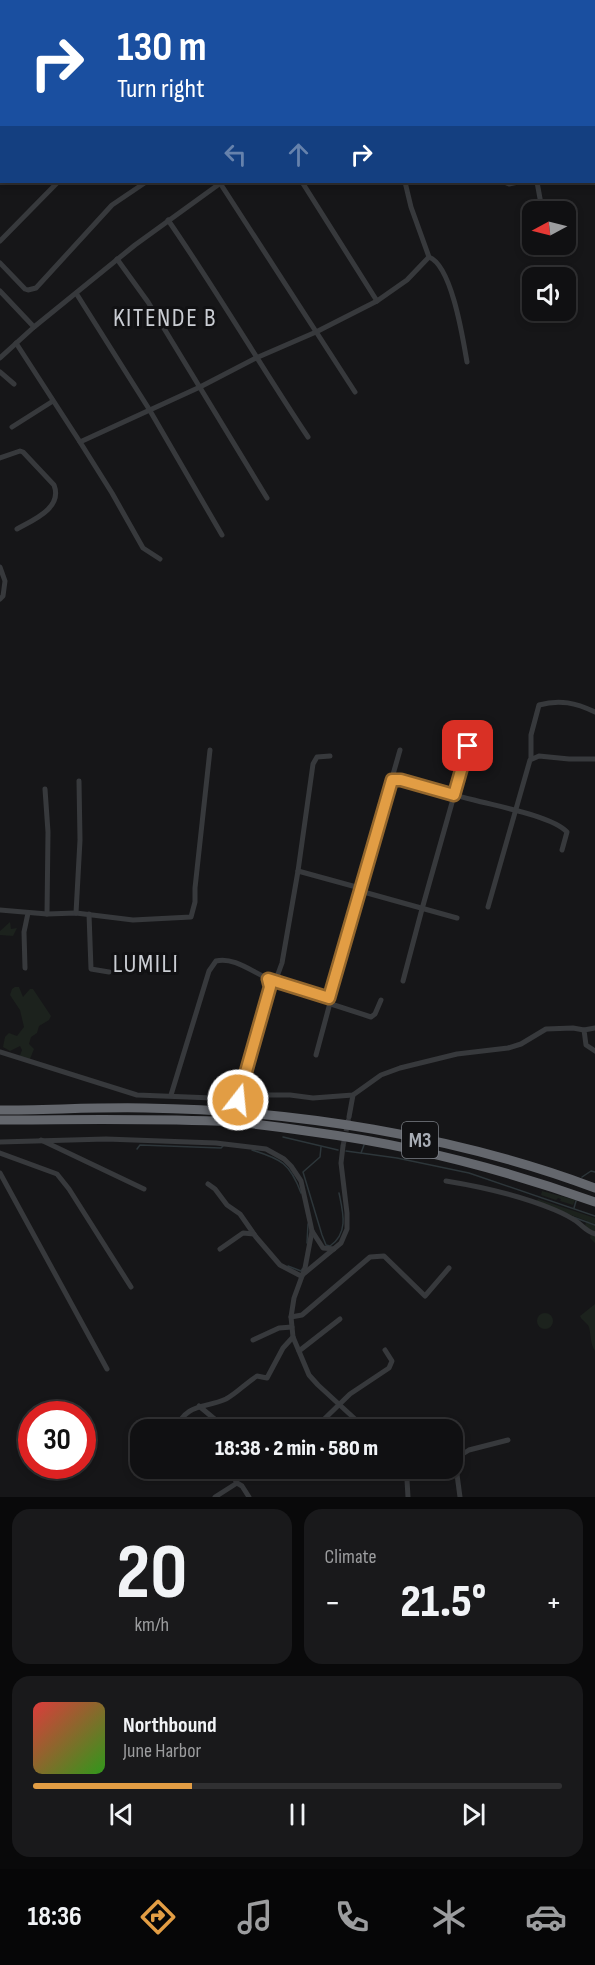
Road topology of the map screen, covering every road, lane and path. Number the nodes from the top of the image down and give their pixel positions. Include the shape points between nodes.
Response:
1 (57, 183) edge
2 (145, 183) edge
3 (220, 183) edge
4 (222, 183) edge
5 (303, 183) edge
6 (405, 183) edge
7 (537, 183) edge
8 (540, 201) edge
9 (168, 219) junction
10 (0, 241) edge
11 (429, 257) junction
12 (117, 259) junction
13 (0, 263) edge
14 (0, 291) edge
15 (76, 293) junction
16 (377, 301) junction
17 (34, 327) junction
18 (316, 332) junction
19 (16, 343) junction
20 (0, 358) edge
21 (256, 358) junction
22 (467, 362) dead end
23 (0, 372) edge
24 (14, 384) dead end
25 (200, 387) junction
26 (355, 392) dead end
27 (53, 400) junction
28 (149, 409) junction
29 (12, 428) dead end
30 (308, 437) dead end
31 (80, 442) junction
32 (0, 458) edge
33 (267, 498) dead end
34 (17, 529) dead end
35 (222, 535) dead end
36 (160, 559) dead end
37 (0, 567) edge
38 (0, 599) edge
39 (595, 712) edge
40 (468, 746) dead end
41 (210, 750) dead end
42 (400, 750) dead end
43 (330, 756) dead end
44 (531, 758) junction
45 (595, 759) edge
46 (392, 780) junction
47 (79, 781) dead end
48 (45, 789) dead end
49 (454, 795) junction
50 (514, 809) junction
51 (562, 850) dead end
52 (298, 871) junction
53 (360, 890) junction
54 (488, 907) dead end
55 (422, 909) junction
56 (0, 910) edge
57 (28, 913) junction
58 (76, 913) junction
59 (46, 914) junction
60 (88, 914) junction
61 (458, 918) dead end
62 (25, 968) dead end
63 (109, 972) dead end
64 (268, 979) junction
65 (403, 981) dead end
66 (276, 982) junction
67 (381, 1000) dead end
68 (330, 1001) junction
69 (595, 1028) edge
70 (584, 1030) junction
71 (595, 1051) edge
72 (0, 1052) edge
73 (316, 1054) dead end
74 (171, 1095) junction
75 (353, 1095) junction
76 (238, 1100) junction
77 (0, 1110) edge
78 (349, 1117) tunnel mouth
79 (0, 1120) edge
80 (39, 1140) junction
81 (0, 1142) edge
82 (343, 1146) tunnel mouth
83 (0, 1153) edge
84 (0, 1173) edge
85 (446, 1181) dead end
86 (208, 1184) dead end
87 (595, 1188) edge
88 (144, 1190) dead end
89 (595, 1202) edge
90 (312, 1231) junction
91 (254, 1234) junction
92 (595, 1234) edge
93 (220, 1249) dead end
94 (334, 1249) junction
95 (449, 1268) dead end
96 (301, 1276) junction
97 (132, 1287) dead end
98 (291, 1317) junction
99 (340, 1319) dead end
100 (292, 1327) junction
101 (293, 1337) junction
102 (253, 1340) dead end
103 (386, 1350) dead end
104 (299, 1352) junction
105 (107, 1369) dead end
106 (340, 1404) junction
107 (199, 1406) junction
108 (182, 1419) edge
109 (215, 1419) edge
110 (324, 1419) edge
111 (356, 1419) edge
112 (508, 1440) dead end
113 (463, 1454) edge
114 (235, 1479) edge
115 (406, 1479) edge
116 (458, 1479) edge
117 (237, 1483) junction
118 (215, 1497) edge
119 (249, 1497) edge
120 (408, 1497) edge
121 (460, 1497) edge

1 - 10 street
2 - 13 street via 112,205 36,288 25,289
3 - 9 street
4 - 18 street
5 - 16 street
6 - 11 street
7 - 8 street
9 - 12 street
9 - 21 street
11 - 16 street via 408,280
11 - 22 street via 442,269 458,316
12 - 15 street
12 - 25 street
14 - 17 street
15 - 17 street
15 - 28 street
16 - 18 street
17 - 19 street
18 - 21 street
18 - 26 street
19 - 20 street
19 - 27 street
21 - 25 street
21 - 30 street
23 - 24 street
25 - 28 street
25 - 33 street
27 - 29 street
27 - 31 street
28 - 31 street
28 - 35 street
31 - 36 street via 143,548
32 - 34 street via 23,452 56,491 53,505
37 - 38 street via 5,581
39 - 44 street via 558,701 539,705 531,735
40 - 49 street
41 - 60 street via 191,917 137,920
42 - 46 street
43 - 52 street via 317,757 313,764
44 - 45 street
44 - 50 street
46 - 49 street
46 - 53 street
47 - 58 street
48 - 59 street
49 - 50 street
49 - 55 street
50 - 51 street via 565,829
50 - 54 street
52 - 53 street
52 - 66 street
53 - 55 street
53 - 68 street
55 - 61 street
55 - 65 street
56 - 57 street
57 - 59 street
57 - 62 street
58 - 59 street
58 - 60 street
60 - 63 street via 90,965 92,970
64 - 66 street
64 - 74 street via 223,959 212,963
64 - 76 street via 270,987
66 - 68 street
67 - 68 street via 371,1017
68 - 73 street
69 - 70 street
70 - 71 street via 586,1045
70 - 75 street via 546,1029 508,1048 457,1054 400,1068 381,1075
72 - 74 street via 130,1093
74 - 76 street
75 - 76 street via 265,1095
75 - 78 street
77 - 87 highway, M3 via 167,1108 244,1112 348,1125 462,1148
79 - 89 highway, M3 via 232,1122 288,1128 444,1156
80 - 81 street
80 - 88 street
80 - 90 street via 106,1138 266,1149 291,1166 301,1181
82 - 94 street via 347,1229
83 - 97 street via 57,1174
84 - 105 street
85 - 92 street via 497,1190 557,1210
86 - 91 street via 240,1214
90 - 94 street via 323,1248
90 - 96 street
91 - 93 street via 243,1233
91 - 96 street via 280,1265
94 - 96 street
95 - 98 street via 425,1296 384,1256 370,1257 302,1315
96 - 98 street
98 - 100 street
99 - 104 street
100 - 101 street
100 - 102 street via 279,1328
101 - 104 street
101 - 107 street via 267,1378 257,1376 224,1399
103 - 106 street via 392,1361 389,1368
104 - 106 street via 309,1375
106 - 110 street
106 - 111 street
107 - 108 street
107 - 109 street
112 - 113 street
114 - 117 street
115 - 120 street
116 - 121 street
117 - 118 street
117 - 119 street

